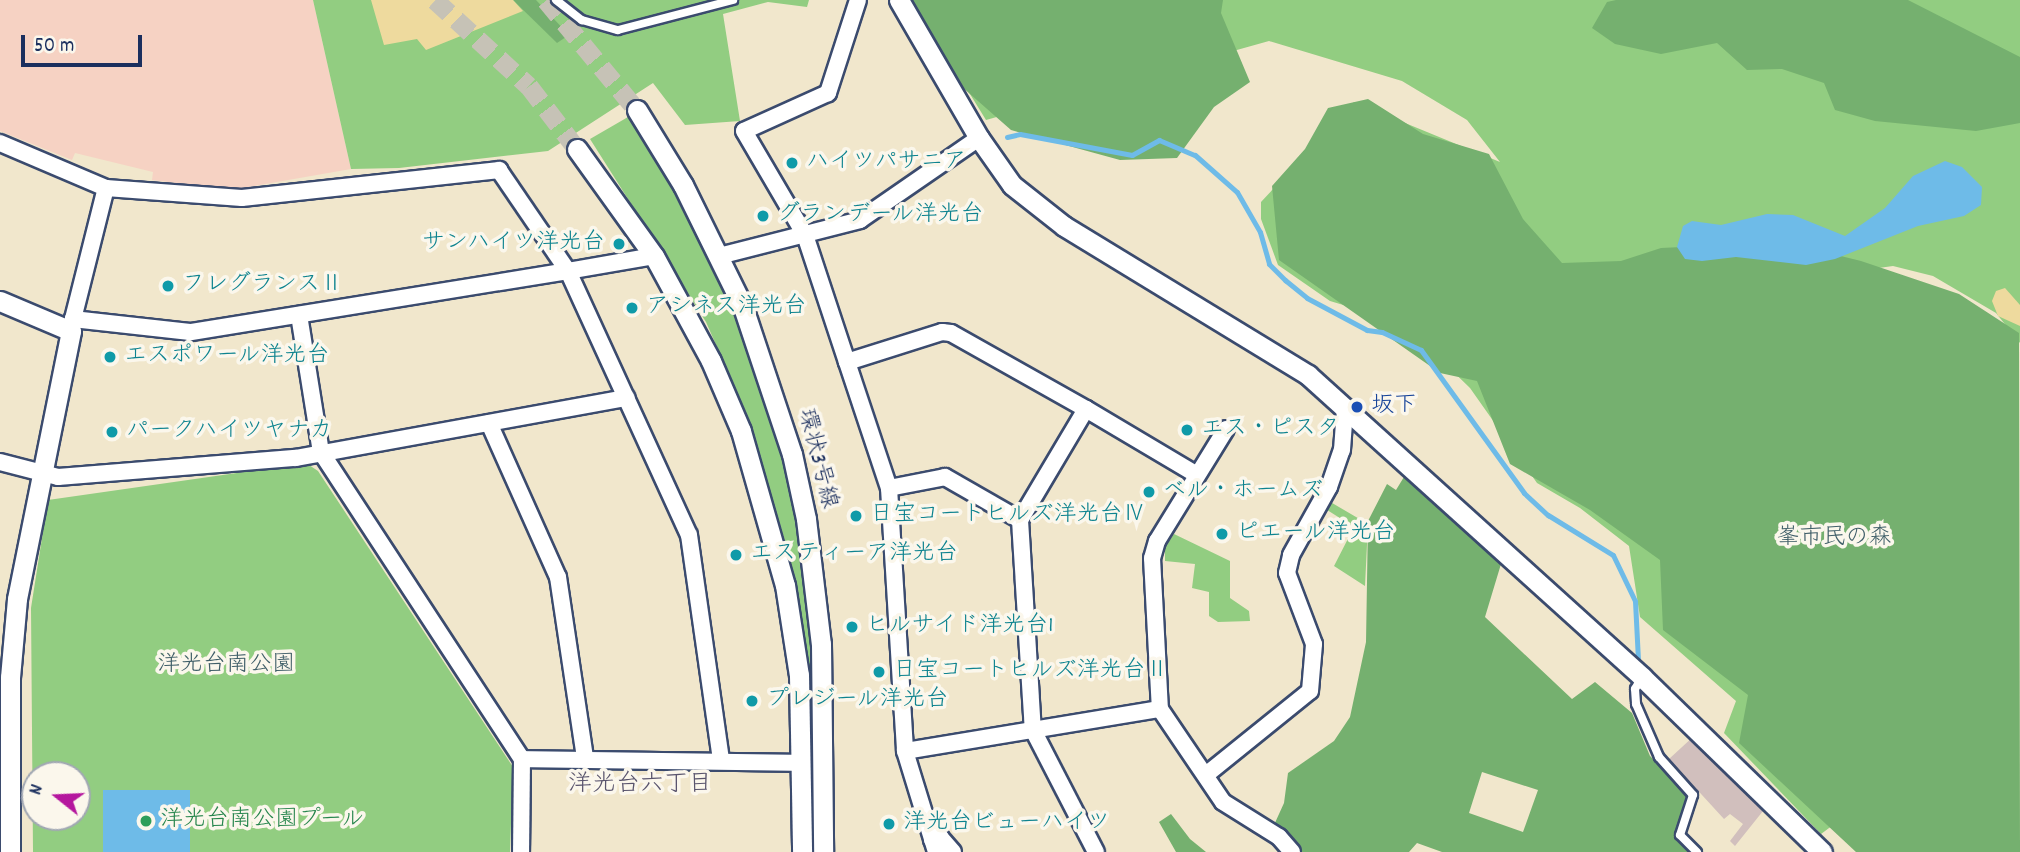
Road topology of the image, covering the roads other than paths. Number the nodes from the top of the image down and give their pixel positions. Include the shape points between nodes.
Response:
1 (556, 0) edge
2 (733, 0) edge
3 (858, 0) edge
4 (899, 0) edge
5 (637, 110) tunnel mouth
6 (979, 138) junction
7 (0, 143) edge
8 (577, 149) tunnel mouth
9 (106, 188) junction
10 (805, 235) junction
11 (654, 256) junction
12 (719, 256) junction
13 (568, 271) junction
14 (0, 301) edge
15 (299, 315) junction
16 (72, 325) junction
17 (847, 362) junction
18 (627, 398) junction
19 (1086, 409) junction
20 (1345, 409) junction
21 (489, 423) junction
22 (1226, 429) dead end
23 (321, 452) junction
24 (0, 462) edge
25 (1196, 475) junction
26 (41, 476) junction
27 (889, 488) junction
28 (1020, 520) junction
29 (1642, 677) junction
30 (1160, 709) junction
31 (1033, 730) junction
32 (905, 751) junction
33 (585, 758) junction
34 (522, 760) junction
35 (721, 761) junction
36 (4, 764) edge
37 (802, 764) junction
38 (1207, 774) junction
39 (934, 846) edge
40 (10, 852) edge
41 (521, 852) edge
42 (802, 852) edge
43 (823, 852) edge
44 (953, 852) edge
45 (1096, 852) edge
46 (1292, 852) edge
47 (1696, 852) edge
48 (1822, 852) edge

1 - 2 lane via 582,20 618,30
3 - 10 street via 828,93 744,131
4 - 6 street
5 - 12 street, 環状3号線
6 - 10 street via 860,220
6 - 20 street via 1012,185 1064,226
7 - 9 street
8 - 11 street
9 - 13 street via 242,198 499,170
9 - 16 street
10 - 12 street
10 - 17 street
11 - 13 street
11 - 37 street via 711,361 762,498 785,585 799,675
12 - 43 street, 環状3号線 via 772,387 806,519 821,644
13 - 15 street
13 - 18 street
14 - 16 street
15 - 16 street via 190,332
15 - 23 street
16 - 26 street
17 - 19 street via 951,333
17 - 27 street
18 - 21 street
18 - 35 street via 688,535
19 - 25 street
19 - 28 street
20 - 29 street
20 - 38 street via 1342,450 1334,475 1314,521 1291,555 1287,573 1314,644 1310,691
21 - 23 street
21 - 33 street via 558,577
22 - 25 street
23 - 26 street via 296,458
23 - 34 street
24 - 26 street
25 - 30 street via 1152,558
26 - 36 street via 17,599
27 - 28 street via 945,477
27 - 32 street
28 - 31 street
29 - 47 lane via 1635,689 1636,704 1659,757 1693,795 1681,835
29 - 48 street
30 - 31 street
30 - 38 street
31 - 32 street
31 - 45 street
32 - 39 street
33 - 34 street
33 - 35 street
34 - 41 street
35 - 37 street
36 - 40 street
37 - 42 street
38 - 46 street via 1223,802 1279,837
39 - 44 street via 940,837

